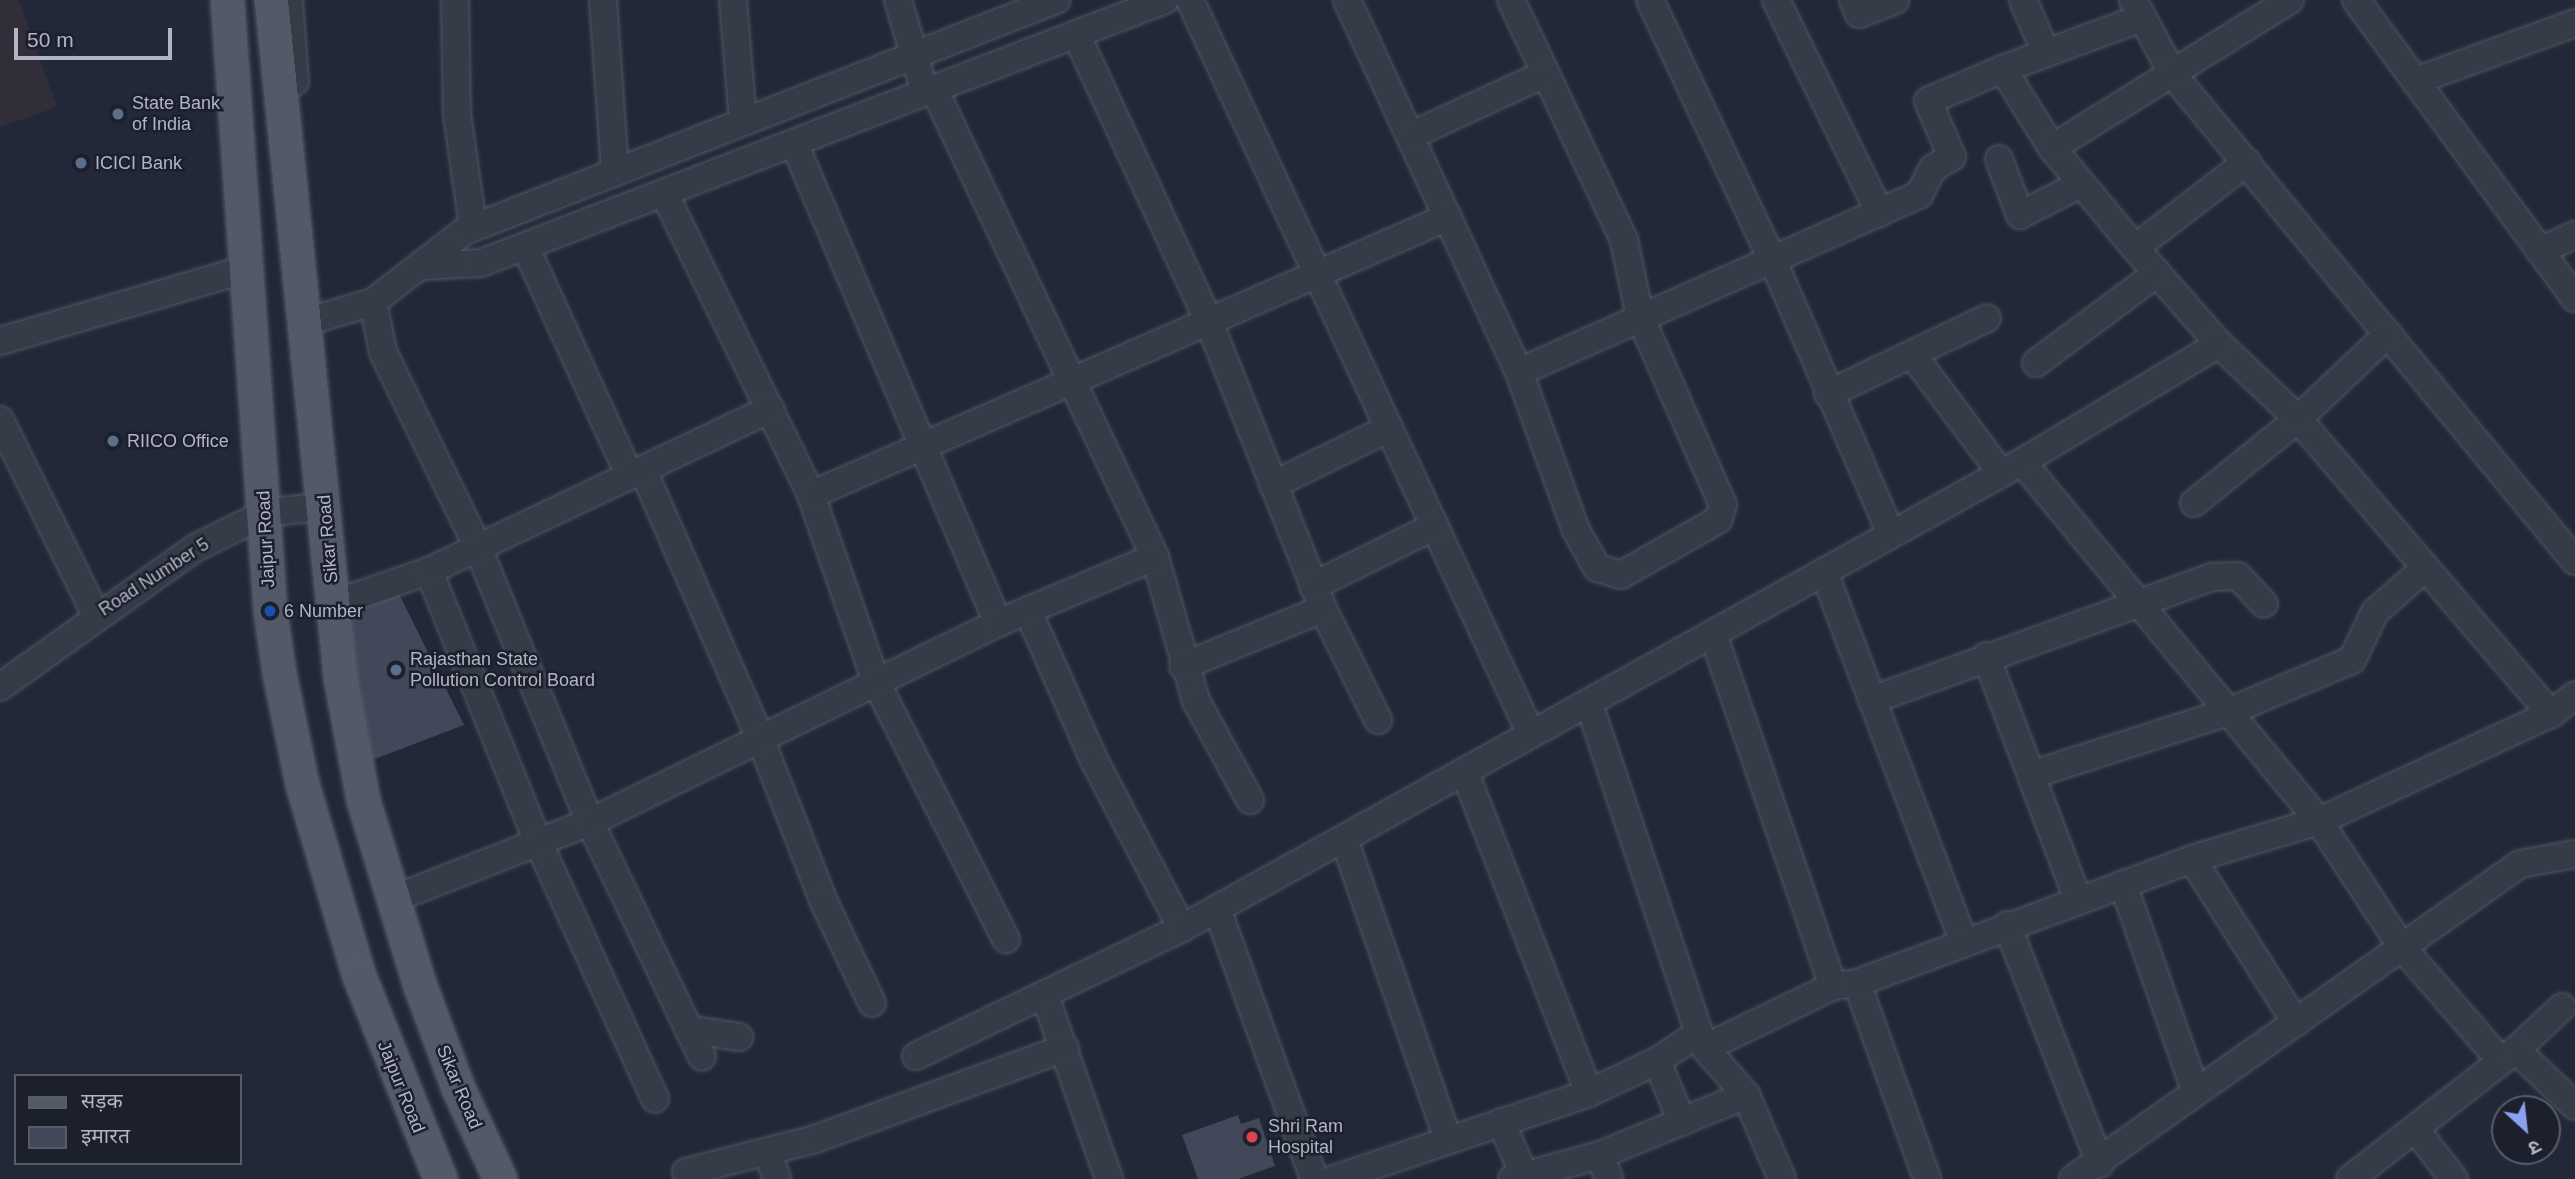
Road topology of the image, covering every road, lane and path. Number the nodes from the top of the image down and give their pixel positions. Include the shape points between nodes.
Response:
1 (227, 0) edge
2 (271, 0) edge
3 (289, 0) edge
4 (455, 0) edge
5 (603, 0) edge
6 (733, 0) edge
7 (898, 0) edge
8 (1165, 0) edge
9 (1190, 0) edge
10 (1348, 0) edge
11 (1511, 0) edge
12 (1650, 0) edge
13 (1776, 0) edge
14 (1853, 0) edge
15 (1895, 0) edge
16 (2023, 0) edge
17 (2290, 0) edge
18 (1045, 2) edge
19 (2363, 2) edge
20 (2136, 10) edge
21 (2575, 23) edge
22 (1076, 34) junction
23 (2046, 53) junction
24 (913, 56) junction
25 (2003, 69) junction
26 (1542, 75) junction
27 (2174, 76) junction
28 (2416, 81) junction
29 (929, 91) junction
30 (743, 122) junction
31 (1410, 136) junction
32 (794, 143) junction
33 (2052, 148) junction
34 (1999, 159) dead end
35 (645, 160) junction
36 (2247, 162) junction
37 (615, 172) junction
38 (2081, 184) junction
39 (660, 194) junction
40 (1880, 213) junction
41 (1448, 217) junction
42 (292, 225) junction
43 (473, 227) junction
44 (2575, 235) edge
45 (526, 246) junction
46 (2135, 248) junction
47 (2540, 251) junction
48 (1773, 261) junction
49 (423, 266) junction
50 (247, 269) junction
51 (1317, 271) junction
52 (2157, 272) junction
53 (2575, 298) edge
54 (373, 302) junction
55 (1640, 317) junction
56 (1987, 318) dead end
57 (306, 322) junction
58 (1209, 322) junction
59 (2388, 334) junction
60 (0, 341) edge
61 (2218, 344) junction
62 (1912, 354) junction
63 (2036, 363) dead end
64 (1519, 372) junction
65 (1074, 378) junction
66 (1828, 394) junction
67 (769, 409) junction
68 (0, 419) edge
69 (2298, 419) junction
70 (1389, 428) junction
71 (923, 445) junction
72 (2011, 467) junction
73 (636, 473) junction
74 (1273, 485) junction
75 (811, 495) junction
76 (2194, 503) dead end
77 (326, 506) junction
78 (266, 513) junction
79 (1435, 526) junction
80 (1891, 534) junction
81 (2570, 545) edge
82 (478, 548) junction
83 (1154, 557) junction
84 (2425, 568) junction
85 (429, 571) junction
86 (1825, 572) junction
87 (1318, 598) junction
88 (2138, 602) junction
89 (333, 604) junction
90 (2264, 604) dead end
91 (1028, 611) junction
92 (96, 615) junction
93 (998, 623) junction
94 (1713, 634) junction
95 (1986, 656) junction
96 (1183, 666) junction
97 (877, 684) junction
98 (0, 687) edge
99 (1872, 700) junction
100 (1589, 704) junction
101 (2568, 704) edge
102 (2228, 712) junction
103 (1378, 720) dead end
104 (1531, 734) junction
105 (760, 738) junction
106 (1465, 773) junction
107 (2035, 774) junction
108 (1250, 800) dead end
109 (2319, 821) junction
110 (590, 822) junction
111 (1344, 839) junction
112 (539, 844) junction
113 (2575, 854) edge
114 (2192, 859) junction
115 (2123, 884) junction
116 (391, 900) junction
117 (2078, 900) junction
118 (1217, 909) junction
119 (2007, 926) junction
120 (1182, 928) junction
121 (1006, 939) dead end
122 (1962, 940) junction
123 (2401, 946) junction
124 (1845, 985) junction
125 (1045, 996) junction
126 (872, 1003) dead end
127 (2561, 1007) dead end
128 (2296, 1023) junction
129 (688, 1029) junction
130 (739, 1037) dead end
131 (1702, 1040) junction
132 (1065, 1048) junction
133 (2508, 1055) junction
134 (916, 1056) dead end
135 (702, 1058) dead end
136 (1657, 1061) junction
137 (2196, 1091) junction
138 (1589, 1093) junction
139 (1746, 1095) junction
140 (655, 1099) dead end
141 (2575, 1106) edge
142 (1501, 1122) junction
143 (1682, 1122) junction
144 (2417, 1130) junction
145 (1448, 1140) junction
146 (766, 1151) junction
147 (2100, 1164) junction
148 (1605, 1167) edge
149 (686, 1171) dead end
150 (1518, 1177) edge
151 (440, 1179) edge
152 (500, 1179) edge
153 (777, 1179) edge
154 (1109, 1179) edge
155 (1314, 1179) edge
156 (1334, 1179) edge
157 (1782, 1179) edge
158 (1927, 1179) edge
159 (2073, 1179) edge
160 (2350, 1179) edge
161 (2454, 1179) edge

1 - 50 main road, Jaipur Road
2 - 42 main road, Sikar Road
3 - 42 street via 305,211
4 - 43 street via 457,114
5 - 37 street
6 - 30 street
7 - 24 street
8 - 22 street
9 - 51 street
10 - 31 street
11 - 26 street
12 - 48 street
13 - 40 street
14 - 15 street via 1859,14
16 - 23 street
17 - 27 street
18 - 24 street
19 - 28 street
20 - 23 street
20 - 27 street
21 - 28 street
22 - 29 street
22 - 58 street
23 - 25 street
24 - 29 street
24 - 30 street
25 - 33 street
25 - 40 street via 1928,102 1952,157 1933,168 1919,195
26 - 31 street
26 - 55 street via 1623,240
27 - 33 street
27 - 36 street
28 - 47 street
29 - 32 street
29 - 65 street
30 - 35 street
31 - 41 street
32 - 39 street
32 - 71 street
33 - 38 street
34 - 38 street via 2020,215
35 - 37 street
35 - 39 street
36 - 46 street
36 - 59 street
37 - 43 street
38 - 46 street
39 - 45 street
39 - 67 street
40 - 48 street
41 - 51 street
41 - 64 street
42 - 57 main road, Sikar Road
43 - 49 street
44 - 47 street
45 - 49 street via 481,263
45 - 73 street
46 - 52 street
47 - 53 street
48 - 55 street
48 - 66 street
49 - 54 street
50 - 60 street
50 - 78 main road, Jaipur Road
51 - 58 street
51 - 70 street
52 - 61 street
52 - 63 street
54 - 57 street
54 - 82 street via 383,352
55 - 64 street
55 - 64 street via 1723,505 1718,520 1633,572 1607,575 1597,568 1576,530
56 - 62 street
57 - 77 main road, Sikar Road
58 - 65 street
58 - 74 street
59 - 69 street
59 - 81 street
61 - 69 street
61 - 72 street
62 - 66 street
62 - 72 street
65 - 71 street
65 - 83 street
66 - 80 street
67 - 73 street
67 - 75 street
68 - 92 street
69 - 76 street
69 - 84 street
70 - 74 street
70 - 79 street
71 - 75 street
71 - 93 street
72 - 80 street
72 - 88 street
73 - 82 street
73 - 105 street
74 - 87 street
75 - 97 street
77 - 78 street, Road Number 5
77 - 89 main road, Sikar Road
78 - 92 street, Road Number 5 via 195,548
78 - 151 main road, Jaipur Road via 270,611 302,784 359,976
79 - 87 street
79 - 104 street
80 - 86 street
82 - 85 street
82 - 110 street
83 - 91 street
83 - 96 street
84 - 101 street
84 - 102 street via 2375,612 2352,660
85 - 89 street
85 - 112 street
86 - 94 street
86 - 99 street
87 - 96 street
87 - 103 street
88 - 90 street via 2227,575 2238,576
88 - 95 street
88 - 102 street
89 - 116 main road, Sikar Road via 340,677 363,800
91 - 93 street
91 - 120 street via 1094,760
92 - 98 street, Road Number 5
93 - 97 street
94 - 100 street
94 - 124 street
95 - 99 street
95 - 107 street
96 - 108 street
97 - 105 street
97 - 121 street
99 - 122 street
100 - 104 street
100 - 131 street
101 - 109 street
102 - 107 street
102 - 109 street
104 - 106 street
105 - 110 street
105 - 126 street via 823,900
106 - 111 street
106 - 138 street
107 - 117 street
109 - 114 street
109 - 123 street
110 - 112 street
110 - 129 street
111 - 118 street
111 - 145 street
112 - 116 street
112 - 140 street
113 - 123 street via 2520,864
114 - 115 street
114 - 128 street
115 - 117 street
115 - 137 street
116 - 152 main road, Sikar Road via 458,1088
117 - 119 street
118 - 120 street
118 - 155 street
119 - 122 street
119 - 147 street
120 - 125 street
122 - 124 street
123 - 128 street
123 - 133 street
124 - 131 street
124 - 158 street
125 - 132 street
125 - 134 street
127 - 133 street
128 - 137 street
129 - 130 street
129 - 135 street
131 - 136 street
131 - 139 street
132 - 146 street via 947,1094
132 - 154 street
133 - 141 street
133 - 144 street
136 - 138 street
136 - 143 street
137 - 147 street
138 - 142 street
139 - 143 street
139 - 157 street
142 - 145 street
142 - 150 street
143 - 148 street
144 - 160 street
144 - 161 street
145 - 156 street
146 - 149 street
146 - 153 street
147 - 159 street
148 - 150 street

